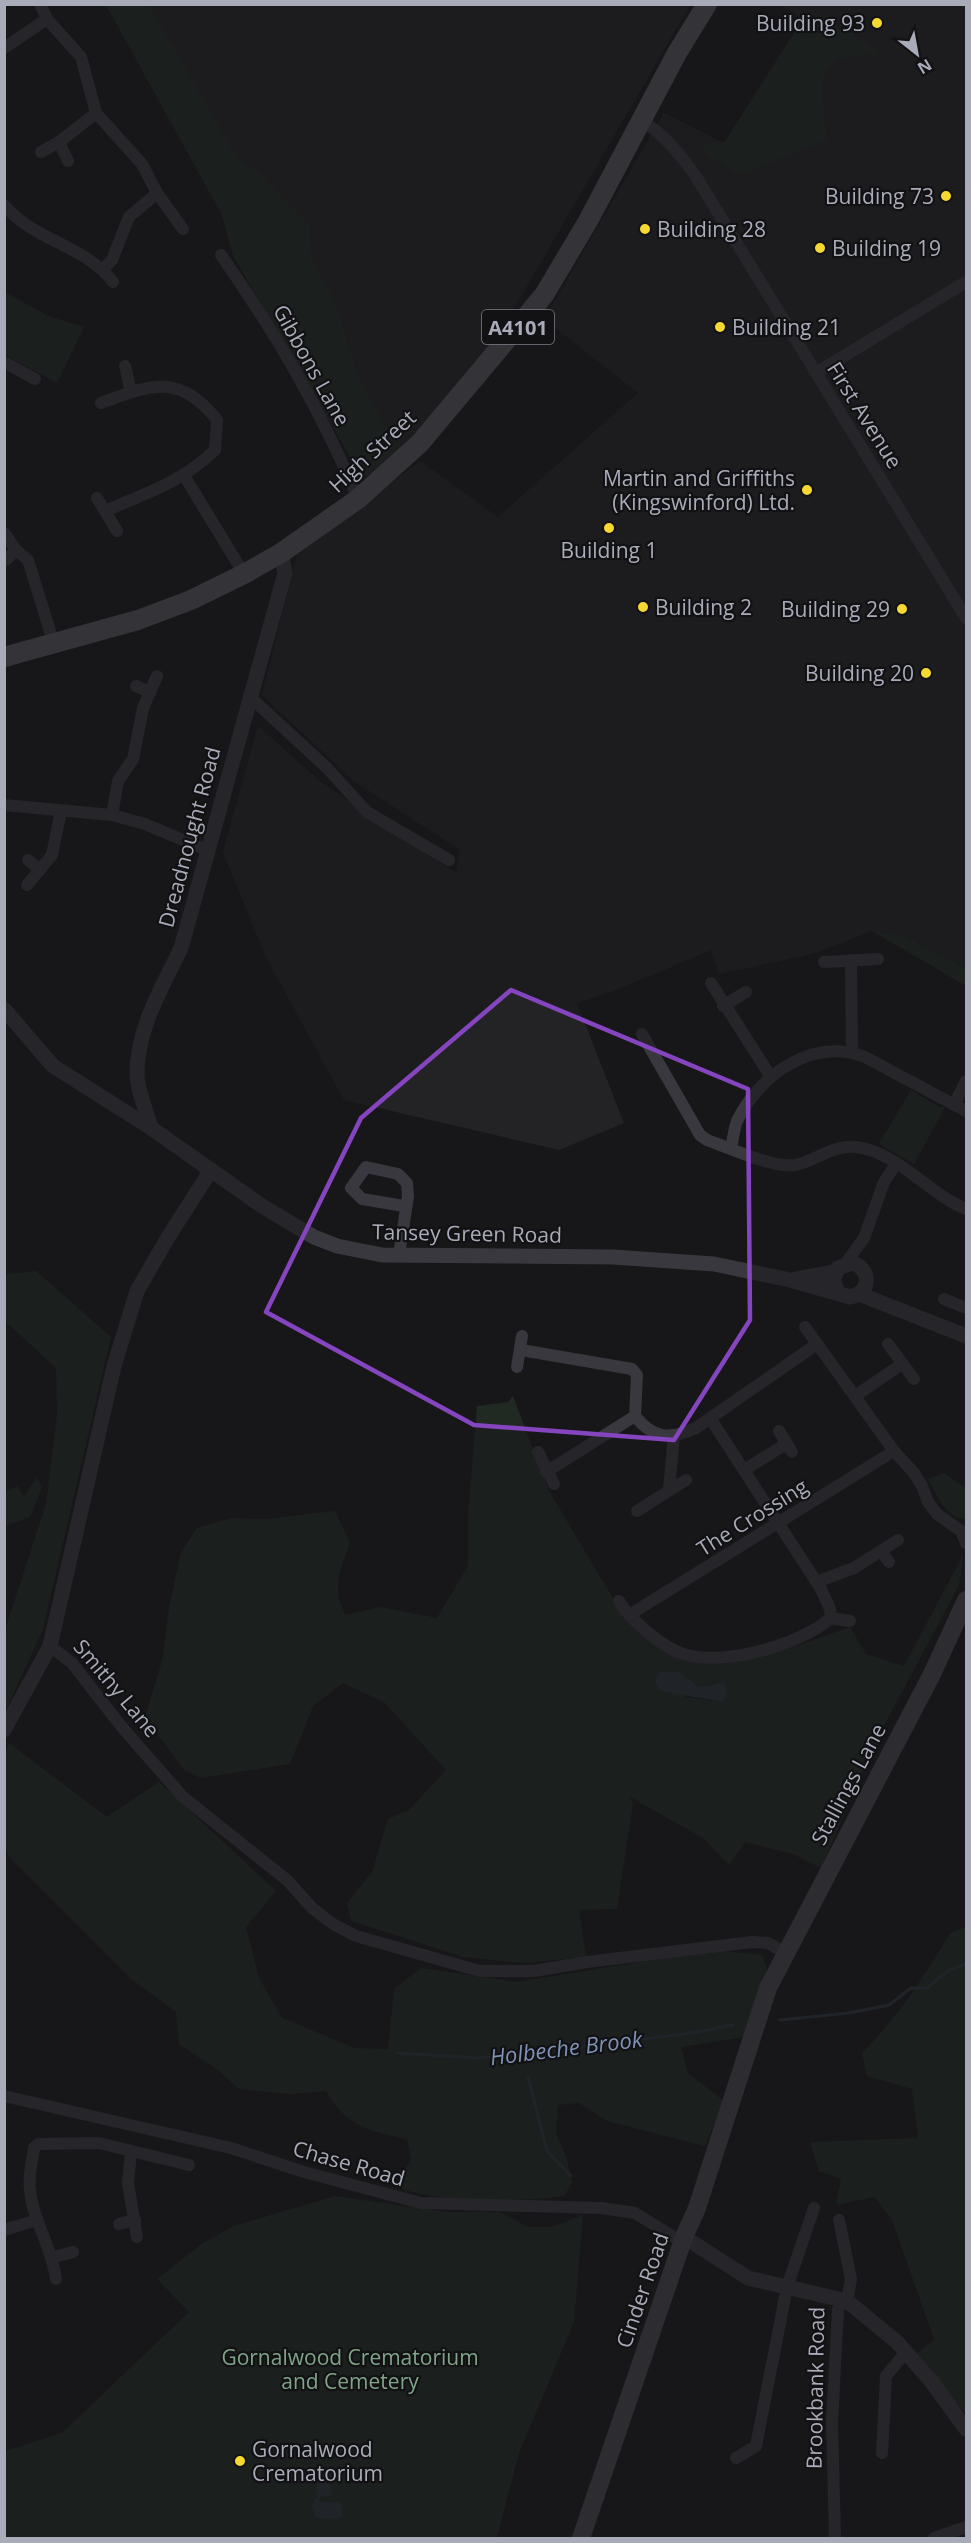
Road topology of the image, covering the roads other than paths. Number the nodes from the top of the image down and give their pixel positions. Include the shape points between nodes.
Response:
1 (40, 4) edge
2 (711, 6) edge
3 (47, 19) junction
4 (4, 48) edge
5 (96, 113) junction
6 (643, 121) junction
7 (59, 142) junction
8 (41, 152) dead end
9 (69, 160) dead end
10 (157, 193) junction
11 (4, 205) edge
12 (183, 229) dead end
13 (221, 255) dead end
14 (103, 269) junction
15 (113, 282) dead end
16 (966, 282) edge
17 (4, 362) edge
18 (125, 366) dead end
19 (816, 373) junction
20 (34, 380) dead end
21 (131, 392) junction
22 (100, 403) dead end
23 (185, 477) junction
24 (97, 498) dead end
25 (358, 499) junction
26 (105, 511) junction
27 (117, 531) dead end
28 (5, 534) edge
29 (15, 550) junction
30 (281, 553) junction
31 (6, 560) dead end
32 (244, 574) junction
33 (966, 618) edge
34 (54, 644) junction
35 (4, 657) edge
36 (157, 676) dead end
37 (136, 686) dead end
38 (150, 692) junction
39 (249, 696) junction
40 (4, 805) edge
41 (61, 811) junction
42 (112, 815) junction
43 (209, 851) junction
44 (28, 860) dead end
45 (449, 860) dead end
46 (40, 870) junction
47 (27, 885) dead end
48 (878, 959) dead end
49 (851, 960) junction
50 (824, 962) dead end
51 (711, 983) dead end
52 (746, 992) dead end
53 (723, 1006) junction
54 (4, 1009) edge
55 (642, 1034) dead end
56 (852, 1052) junction
57 (771, 1077) junction
58 (966, 1082) edge
59 (954, 1105) junction
60 (966, 1111) edge
61 (151, 1128) junction
62 (731, 1148) junction
63 (896, 1164) junction
64 (211, 1170) junction
65 (404, 1206) junction
66 (966, 1209) edge
67 (864, 1238) junction
68 (399, 1255) junction
69 (840, 1268) junction
70 (790, 1280) junction
71 (863, 1282) junction
72 (838, 1292) junction
73 (944, 1299) dead end
74 (966, 1308) edge
75 (805, 1327) dead end
76 (522, 1336) dead end
77 (966, 1336) edge
78 (817, 1344) junction
79 (888, 1344) dead end
80 (521, 1350) junction
81 (902, 1364) junction
82 (518, 1367) dead end
83 (914, 1379) dead end
84 (855, 1396) junction
85 (635, 1416) junction
86 (710, 1418) junction
87 (778, 1431) dead end
88 (674, 1435) junction
89 (894, 1451) junction
90 (538, 1452) dead end
91 (744, 1470) junction
92 (546, 1472) junction
93 (686, 1480) dead end
94 (554, 1484) dead end
95 (669, 1490) junction
96 (637, 1511) dead end
97 (780, 1524) junction
98 (965, 1535) edge
99 (898, 1540) dead end
100 (881, 1551) junction
101 (889, 1562) dead end
102 (816, 1582) junction
103 (966, 1600) edge
104 (619, 1601) dead end
105 (629, 1615) junction
106 (831, 1618) junction
107 (850, 1621) dead end
108 (50, 1646) junction
109 (4, 1730) edge
110 (784, 1952) junction
111 (768, 1988) joint
112 (4, 2096) edge
113 (131, 2152) junction
114 (189, 2165) dead end
115 (814, 2208) dead end
116 (37, 2220) junction
117 (135, 2220) junction
118 (839, 2220) dead end
119 (119, 2224) dead end
120 (4, 2230) edge
121 (137, 2237) dead end
122 (683, 2240) junction
123 (73, 2252) dead end
124 (54, 2257) junction
125 (56, 2279) dead end
126 (787, 2287) junction
127 (844, 2300) junction
128 (906, 2352) junction
129 (966, 2429) edge
130 (886, 2445) dead end
131 (736, 2458) dead end
132 (966, 2527) edge
133 (581, 2538) edge
134 (835, 2538) edge
135 (934, 2538) edge

1 - 3 street
2 - 6 main road, A4101 via 677,54
3 - 4 street
3 - 5 street via 81,57
5 - 7 street
5 - 10 street via 142,164
6 - 19 street, First Avenue via 677,150 695,175
6 - 25 main road, High Street / A4101 via 544,295 420,443
7 - 8 street
7 - 9 street
10 - 12 street
10 - 14 street via 129,217 112,260
11 - 14 street via 38,232 74,248
13 - 25 street, Gibbons Lane via 272,328 307,388
14 - 15 street
16 - 19 street
17 - 20 street
18 - 21 street
19 - 33 street, First Avenue
21 - 22 street
21 - 23 street via 164,385 183,390 203,403 217,420 215,450
23 - 26 street
23 - 32 street
24 - 26 street
25 - 30 main road, High Street / A4101
26 - 27 street
28 - 29 street
29 - 31 street
29 - 34 street via 28,560
30 - 32 main road, High Street / A4101
30 - 39 street, Dreadnought Road via 285,573
32 - 34 main road, High Street / A4101 via 138,620
34 - 35 main road, High Street / A4101
36 - 38 street
37 - 38 street
38 - 42 street via 133,759 118,781
39 - 43 street, Dreadnought Road
39 - 45 street via 327,768 367,812
40 - 41 street
41 - 42 street
41 - 46 street via 52,855
42 - 43 street via 145,824
43 - 61 street, Dreadnought Road via 181,948 140,1038 137,1076
44 - 46 street
46 - 47 street
48 - 49 street
49 - 50 street
49 - 56 street
51 - 53 street
52 - 53 street
53 - 57 street
54 - 61 street, Tansey Green Road via 53,1066
55 - 62 street via 700,1135
56 - 57 street via 834,1050 818,1054 792,1063
56 - 59 street
57 - 62 street via 741,1116
58 - 59 street
59 - 60 street
61 - 64 street, Tansey Green Road
62 - 63 street via 781,1165 797,1165 822,1153 854,1146
63 - 66 street
63 - 67 street via 884,1182
64 - 68 street, Tansey Green Road via 314,1237 337,1246
64 - 108 street, Smithy Lane via 137,1291 114,1366
65 - 65 street via 407,1183 398,1174 366,1167 351,1188 362,1199
65 - 68 street
67 - 69 street
67 - 71 street
68 - 70 street, Tansey Green Road via 613,1257 714,1264
69 - 70 street, Tansey Green Road
69 - 71 street, Tansey Green Road via 858,1265
69 - 72 street via 833,1280
70 - 72 street, Tansey Green Road
71 - 72 street, Tansey Green Road via 846,1296
71 - 77 street, Tansey Green Road via 887,1304
73 - 74 street
75 - 78 street
76 - 80 street
78 - 84 street
78 - 86 street
79 - 81 street
80 - 82 street
80 - 85 street via 632,1369 637,1375
81 - 83 street
81 - 84 street
84 - 89 street
85 - 88 street via 648,1432
85 - 92 street
86 - 88 street
86 - 91 street
87 - 91 street via 789,1448
88 - 95 street
89 - 97 street, The Crossing
89 - 98 street via 916,1477 932,1508
90 - 92 street
91 - 97 street
92 - 94 street
93 - 95 street
95 - 96 street
97 - 102 street
97 - 105 street, The Crossing
99 - 100 street
100 - 101 street
100 - 102 street via 854,1568
102 - 106 street
103 - 110 main road, Stallings Lane via 932,1674
104 - 105 street
105 - 106 street via 640,1627 684,1655 708,1658 737,1656 805,1637
106 - 107 street
108 - 109 street
108 - 110 street, Smithy Lane via 72,1663 183,1797 288,1881 312,1908 356,1936 480,1971 534,1971 752,1942 768,1943
110 - 111 main road, Stallings Lane
111 - 122 main road, Cinder Road via 697,2208
112 - 122 street, Chase Road via 231,2148 421,2203 601,2208 635,2213
113 - 114 street
113 - 116 street via 99,2143 38,2144 34,2148 30,2192
113 - 117 street via 128,2183
115 - 126 street
116 - 120 street
116 - 124 street
117 - 119 street
117 - 121 street
118 - 127 street via 851,2279
122 - 126 street, Brookbank Road via 748,2278
122 - 133 main road, Cinder Road
123 - 124 street
124 - 125 street
126 - 127 street, Brookbank Road
126 - 131 street via 756,2446
127 - 128 street
127 - 134 street, Brookbank Road via 838,2310 832,2422
128 - 129 street
128 - 130 street via 886,2376
132 - 135 street

